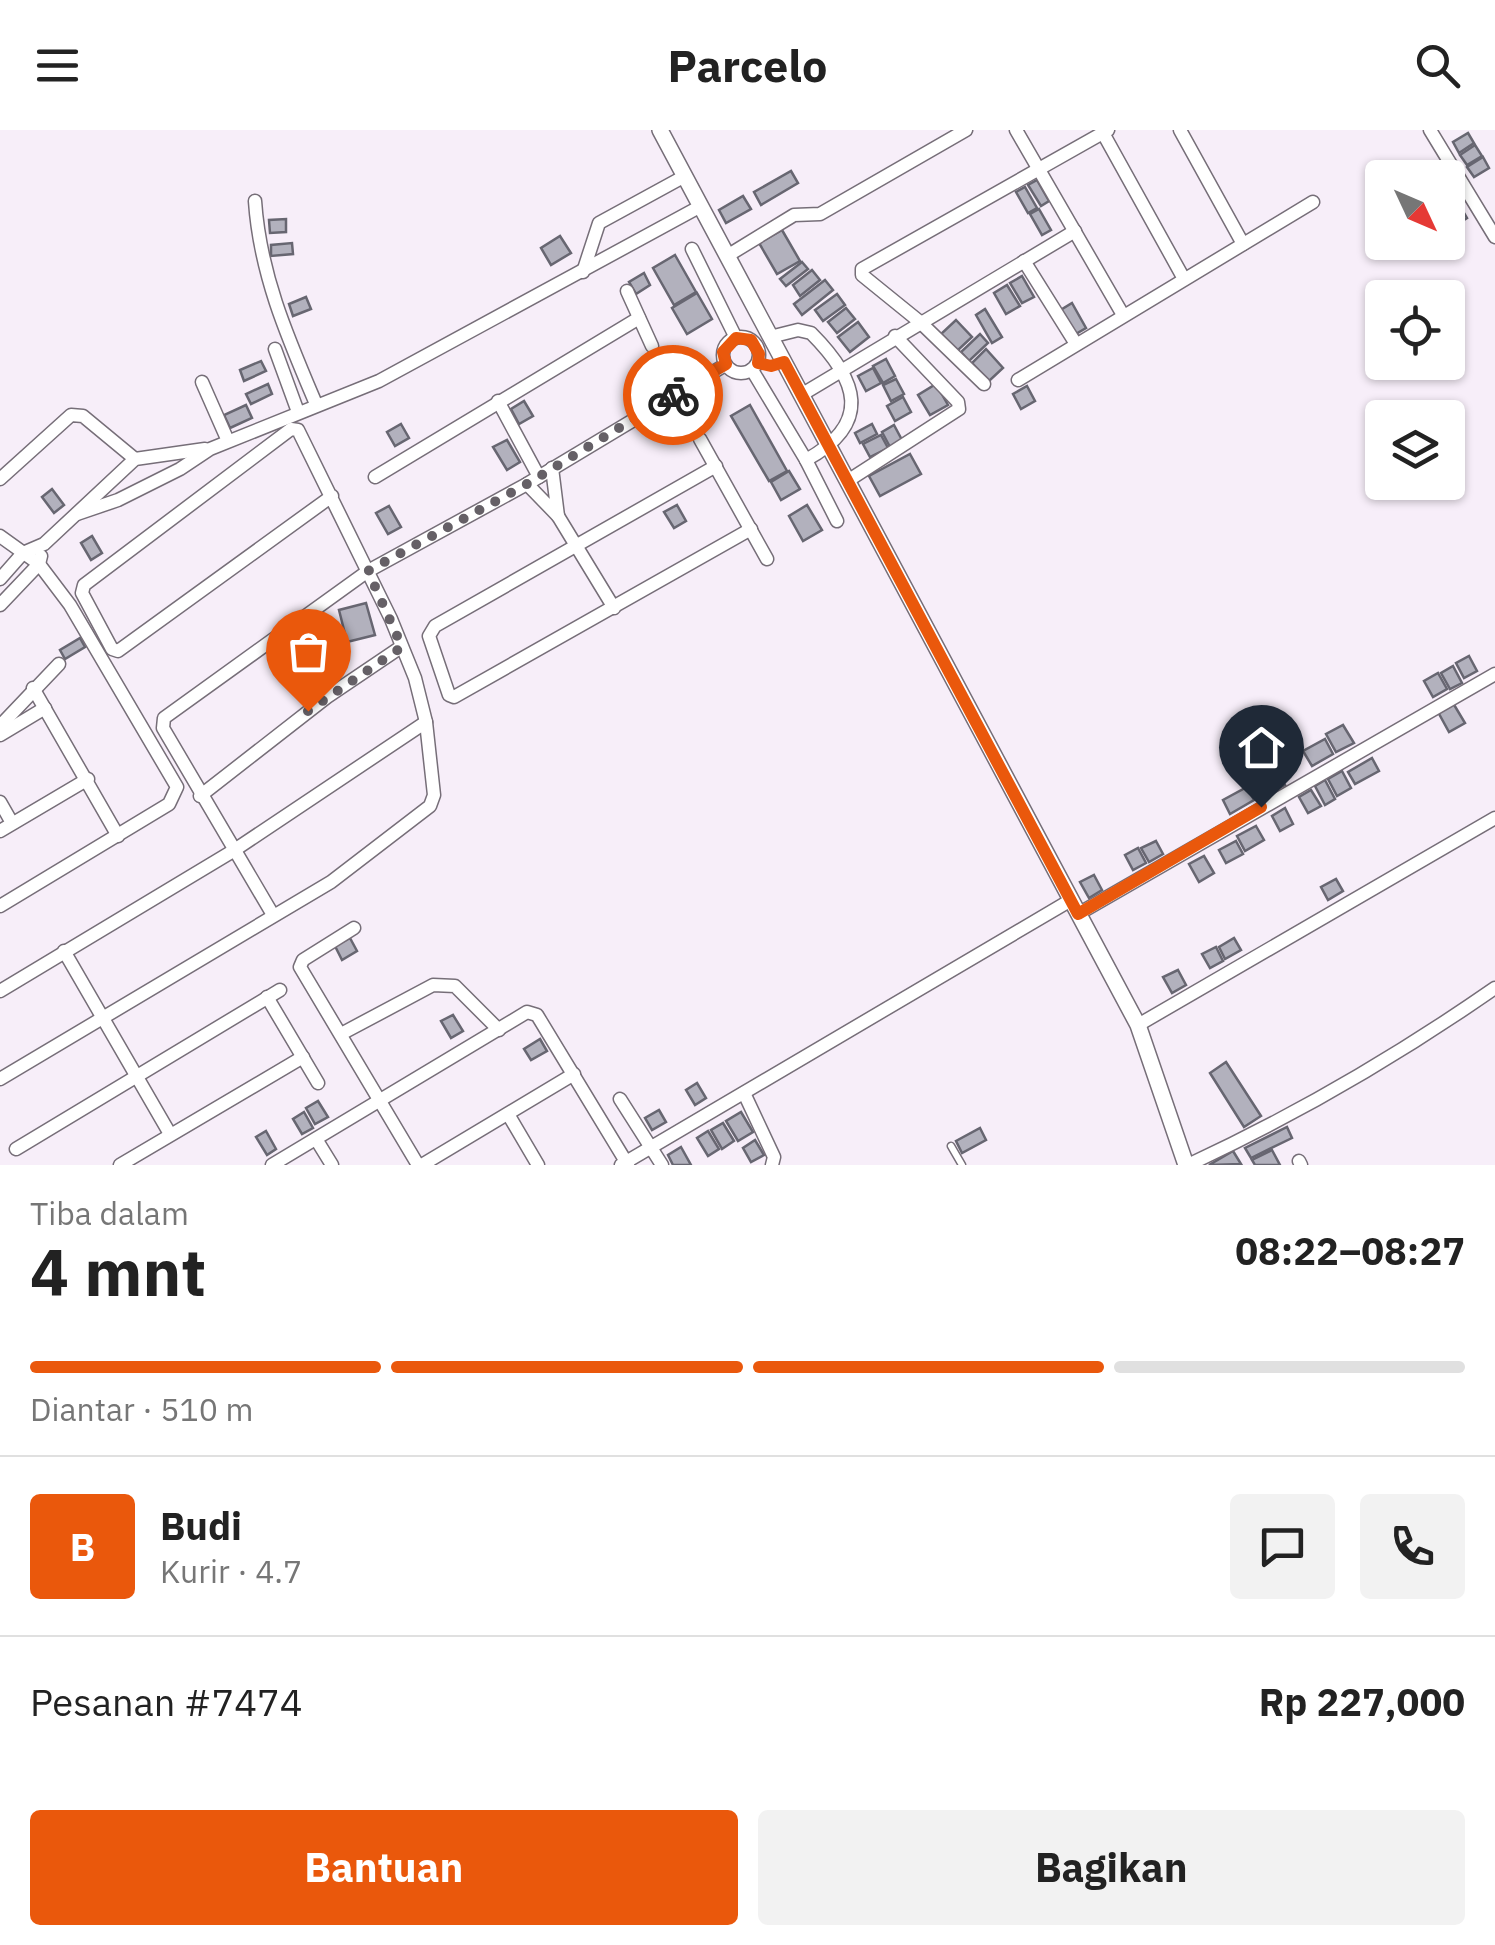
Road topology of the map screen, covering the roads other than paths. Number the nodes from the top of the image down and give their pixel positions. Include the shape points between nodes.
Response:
1 (660, 130) edge
2 (966, 130) edge
3 (1016, 130) edge
4 (1180, 130) edge
5 (1430, 130) edge
6 (1105, 132) edge
7 (1040, 170) junction
8 (686, 176) junction
9 (254, 200) dead end
10 (1314, 202) dead end
11 (701, 206) junction
12 (1075, 231) junction
13 (1495, 237) edge
14 (1244, 244) junction
15 (692, 249) dead end
16 (727, 256) junction
17 (1024, 261) junction
18 (583, 272) junction
19 (1184, 279) junction
20 (627, 290) dead end
21 (1123, 315) junction
22 (639, 318) junction
23 (761, 319) junction
24 (907, 330) junction
25 (770, 337) junction
26 (739, 338) junction
27 (1076, 344) junction
28 (652, 346) dead end
29 (275, 349) dead end
30 (784, 362) junction
31 (726, 364) junction
32 (755, 366) junction
33 (840, 372) junction
34 (1018, 380) dead end
35 (202, 382) dead end
36 (984, 384) dead end
37 (801, 395) junction
38 (498, 401) junction
39 (316, 404) junction
40 (298, 412) junction
41 (700, 438) dead end
42 (228, 442) junction
43 (830, 447) junction
44 (210, 449) junction
45 (136, 459) junction
46 (806, 460) junction
47 (716, 466) junction
48 (552, 468) junction
49 (374, 477) dead end
50 (0, 479) edge
51 (533, 480) junction
52 (849, 480) junction
53 (332, 496) junction
54 (78, 514) junction
55 (558, 516) junction
56 (837, 520) dead end
57 (751, 530) junction
58 (0, 536) edge
59 (44, 544) junction
60 (576, 546) junction
61 (23, 553) junction
62 (767, 558) dead end
63 (39, 564) junction
64 (378, 565) junction
65 (0, 579) edge
66 (0, 605) edge
67 (614, 608) junction
68 (402, 647) junction
69 (59, 664) dead end
70 (1495, 674) edge
71 (33, 688) junction
72 (45, 708) junction
73 (426, 722) junction
74 (0, 726) edge
75 (0, 734) edge
76 (88, 780) junction
77 (200, 796) junction
78 (0, 802) edge
79 (1495, 818) edge
80 (6, 827) edge
81 (118, 836) junction
82 (233, 851) junction
83 (0, 906) edge
84 (1075, 907) junction
85 (273, 914) junction
86 (354, 928) dead end
87 (64, 952) junction
88 (1495, 988) edge
89 (0, 991) edge
90 (101, 1018) junction
91 (1138, 1025) junction
92 (498, 1030) junction
93 (341, 1034) junction
94 (303, 1057) junction
95 (574, 1074) junction
96 (136, 1076) junction
97 (0, 1079) edge
98 (318, 1083) dead end
99 (744, 1093) junction
100 (620, 1099) dead end
101 (380, 1100) junction
102 (508, 1114) junction
103 (170, 1134) junction
104 (316, 1139) junction
105 (952, 1146) dead end
106 (649, 1148) junction
107 (16, 1149) dead end
108 (627, 1162) edge
109 (120, 1165) edge
110 (272, 1165) edge
111 (332, 1165) edge
112 (420, 1165) edge
113 (538, 1165) edge
114 (662, 1165) edge
115 (772, 1165) edge
116 (962, 1165) edge
117 (1187, 1165) edge

1 - 8 street
2 - 16 street via 820,214 794,215
3 - 7 street
4 - 14 street
5 - 13 street
6 - 7 street
6 - 19 street
7 - 12 street
7 - 24 street via 862,269
8 - 11 street
8 - 18 street via 600,223
9 - 39 street via 262,262
10 - 14 street
11 - 16 street
11 - 18 street
12 - 17 street
12 - 21 street
14 - 19 street
15 - 26 street
16 - 23 street
17 - 24 street
17 - 27 street
18 - 39 street via 378,381
19 - 21 street
20 - 22 street
21 - 27 street
22 - 28 street
22 - 38 street
23 - 25 street
23 - 26 street
24 - 33 street
24 - 36 street
24 - 52 street via 960,409
25 - 30 street
25 - 33 street via 810,333
26 - 31 street via 723,352
26 - 32 street via 756,346
27 - 34 street
29 - 40 street
30 - 32 street
30 - 37 street
31 - 32 street via 737,373
31 - 48 street
32 - 46 street
33 - 37 street
33 - 43 street via 853,411
35 - 42 street
37 - 43 street
38 - 49 street
38 - 51 street
39 - 40 street
40 - 42 street
41 - 47 street
42 - 44 street
43 - 46 street
43 - 52 street
44 - 45 street
44 - 54 street
45 - 50 street via 84,416 71,414
45 - 54 street
46 - 56 street
47 - 57 street
47 - 60 street
48 - 51 street
48 - 55 street
51 - 55 street
51 - 64 street
52 - 84 street
53 - 53 street via 300,432 291,429 84,585 82,594 118,651
53 - 64 street
54 - 59 street
55 - 60 street
57 - 62 street
57 - 67 street
58 - 61 street
59 - 61 street
59 - 63 street
60 - 67 street
60 - 67 street via 430,630 449,695
61 - 63 street
61 - 65 street
63 - 66 street
63 - 81 street via 176,787 172,802
64 - 68 street
64 - 77 street via 164,718 163,728
68 - 73 street
68 - 77 street
69 - 71 street
70 - 84 street
71 - 72 street
71 - 74 street
72 - 75 street
72 - 76 street
73 - 82 street
73 - 85 street via 430,806 331,882
76 - 80 street
76 - 81 street
77 - 82 street
78 - 80 street
79 - 91 street
81 - 83 street
82 - 85 street
82 - 87 street
84 - 91 street
84 - 99 street
85 - 90 street
86 - 93 street via 300,967
87 - 89 street
87 - 90 street
88 - 117 street via 1366,1073
90 - 96 street
90 - 97 street
91 - 117 street
92 - 93 street via 446,983
92 - 95 street via 534,1012
92 - 101 street
93 - 101 street
94 - 96 street via 274,993
94 - 98 street
94 - 103 street
95 - 102 street
95 - 108 street
96 - 103 street
96 - 107 street
99 - 106 street
99 - 115 street
100 - 106 street
101 - 104 street
101 - 112 street
102 - 112 street
102 - 113 street
103 - 109 street
104 - 110 street
104 - 111 street
105 - 116 lane
106 - 108 street
106 - 114 street

